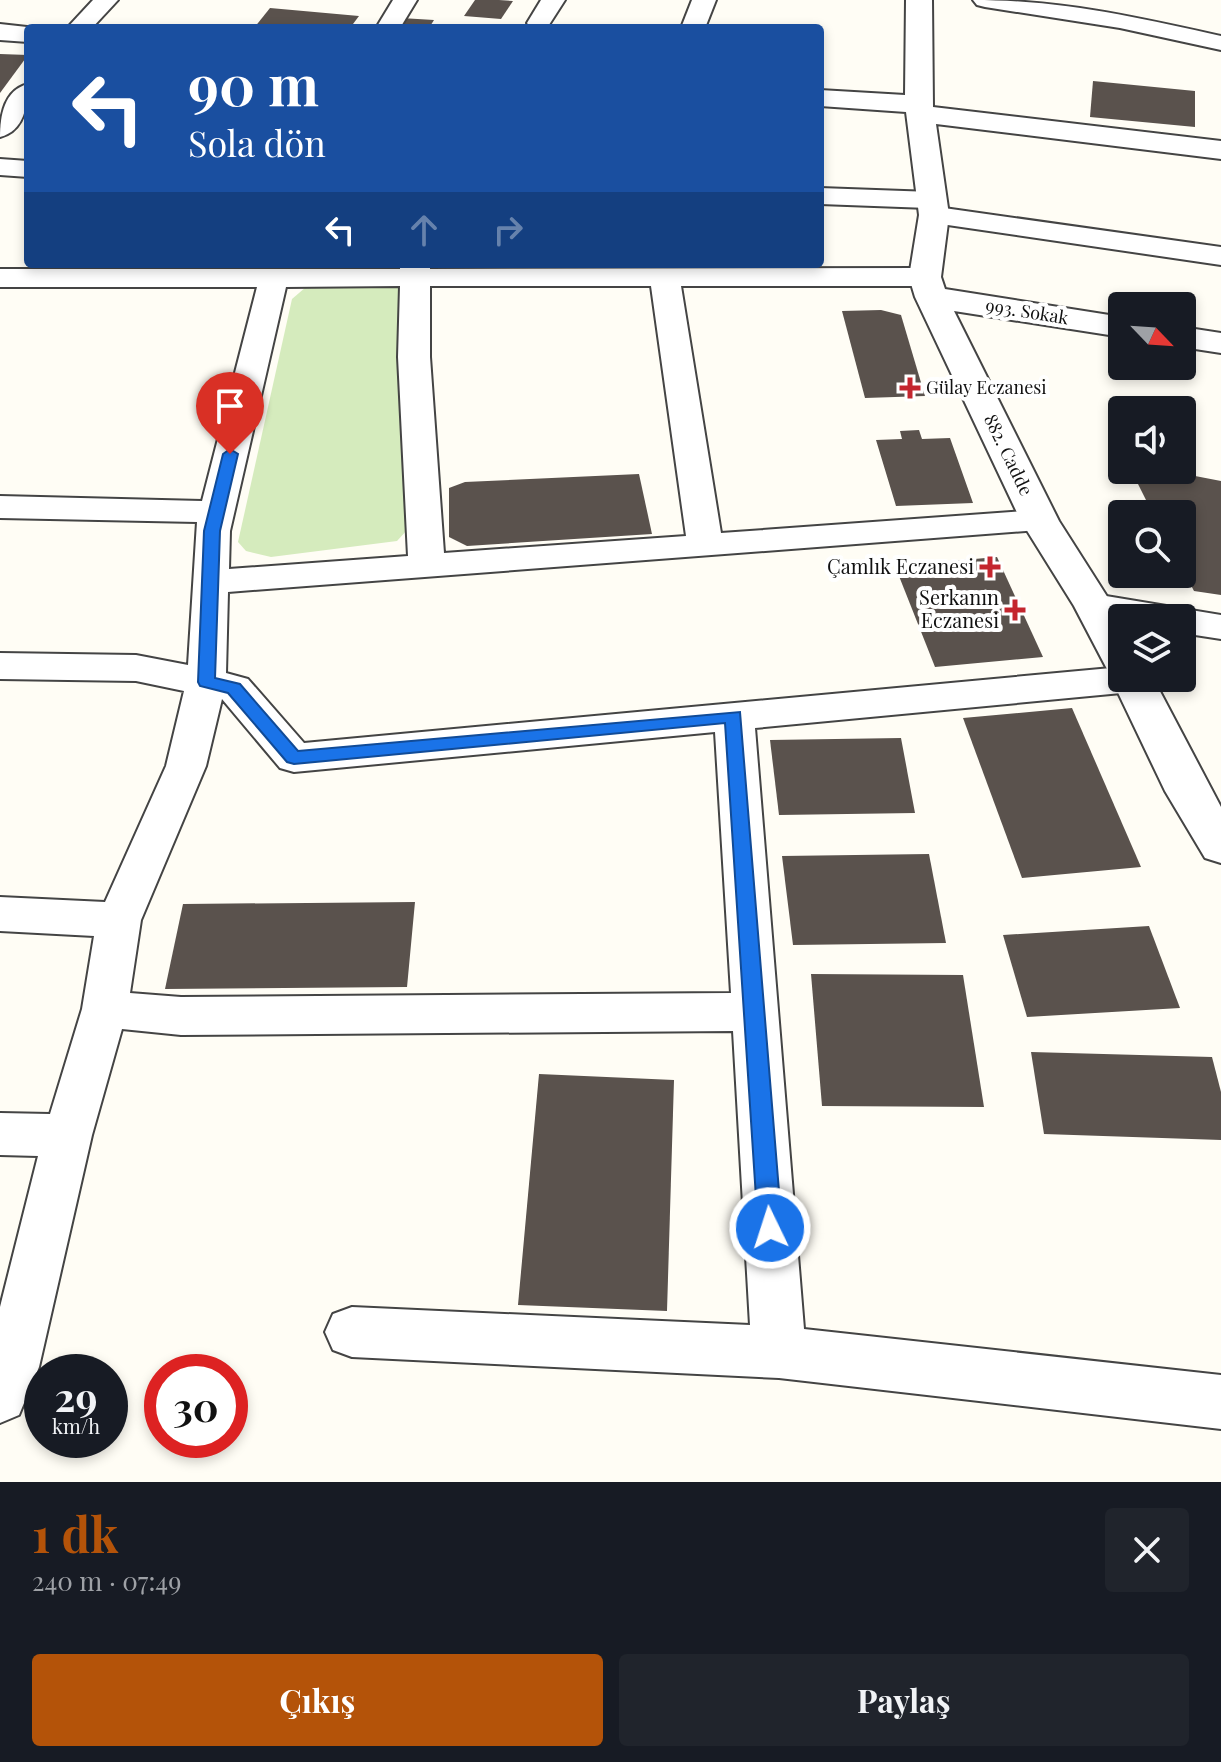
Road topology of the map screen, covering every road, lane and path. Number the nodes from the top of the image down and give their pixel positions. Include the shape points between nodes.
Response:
1 (106, 0) edge
2 (405, 0) edge
3 (553, 0) edge
4 (704, 0) edge
5 (919, 0) edge
6 (985, 0) edge
7 (1118, 10) edge
8 (539, 23) dead end
9 (83, 24) edge
10 (390, 24) edge
11 (695, 24) edge
12 (0, 32) edge
13 (24, 34) edge
14 (1221, 43) edge
15 (24, 97) edge
16 (824, 98) edge
17 (919, 109) junction
18 (0, 129) edge
19 (1221, 150) edge
20 (0, 167) edge
21 (24, 169) edge
22 (824, 196) edge
23 (933, 207) junction
24 (1221, 256) edge
25 (85, 271) edge
26 (416, 272) edge
27 (0, 278) edge
28 (665, 278) junction
29 (273, 280) junction
30 (928, 287) junction
31 (1108, 324) edge
32 (1196, 339) edge
33 (1221, 343) edge
34 (0, 507) edge
35 (216, 512) junction
36 (1040, 521) junction
37 (705, 546) junction
38 (427, 567) junction
39 (210, 582) junction
40 (1094, 606) junction
41 (1108, 608) edge
42 (1196, 623) edge
43 (1221, 627) edge
44 (1108, 632) edge
45 (0, 666) edge
46 (1108, 680) edge
47 (206, 682) junction
48 (1139, 692) edge
49 (734, 716) junction
50 (1221, 846) edge
51 (0, 914) edge
52 (119, 920) junction
53 (105, 1009) junction
54 (755, 1012) junction
55 (0, 1134) edge
56 (68, 1135) junction
57 (352, 1332) dead end
58 (779, 1352) junction
59 (0, 1396) edge
60 (1221, 1402) edge

1 - 9 street
2 - 10 street
3 - 8 street
4 - 11 street
5 - 17 street
6 - 7 street
7 - 14 street
12 - 13 street
15 - 18 street
16 - 17 street
17 - 19 street
17 - 23 street
20 - 21 street
22 - 23 street
23 - 24 street
23 - 30 street
25 - 27 street
25 - 29 street
26 - 28 street
26 - 29 street
26 - 38 street via 414,357
28 - 30 street
28 - 37 street
29 - 35 street
30 - 31 street, 993. Sokak
30 - 36 street, 882. Cadde
32 - 33 street
34 - 35 street
35 - 39 street
36 - 37 street
36 - 40 street, 882. Cadde
37 - 38 street
38 - 39 street
39 - 47 street
40 - 41 street
40 - 44 street, 882. Cadde
42 - 43 street
45 - 47 street via 136,668
46 - 49 street
47 - 49 street via 234,688 294,758
47 - 52 street via 186,766
48 - 50 street
49 - 54 street
51 - 52 street
52 - 53 street
53 - 54 street via 181,1016
53 - 56 street
54 - 58 street
55 - 56 street
56 - 59 street via 12,1367
57 - 58 street
58 - 60 street

